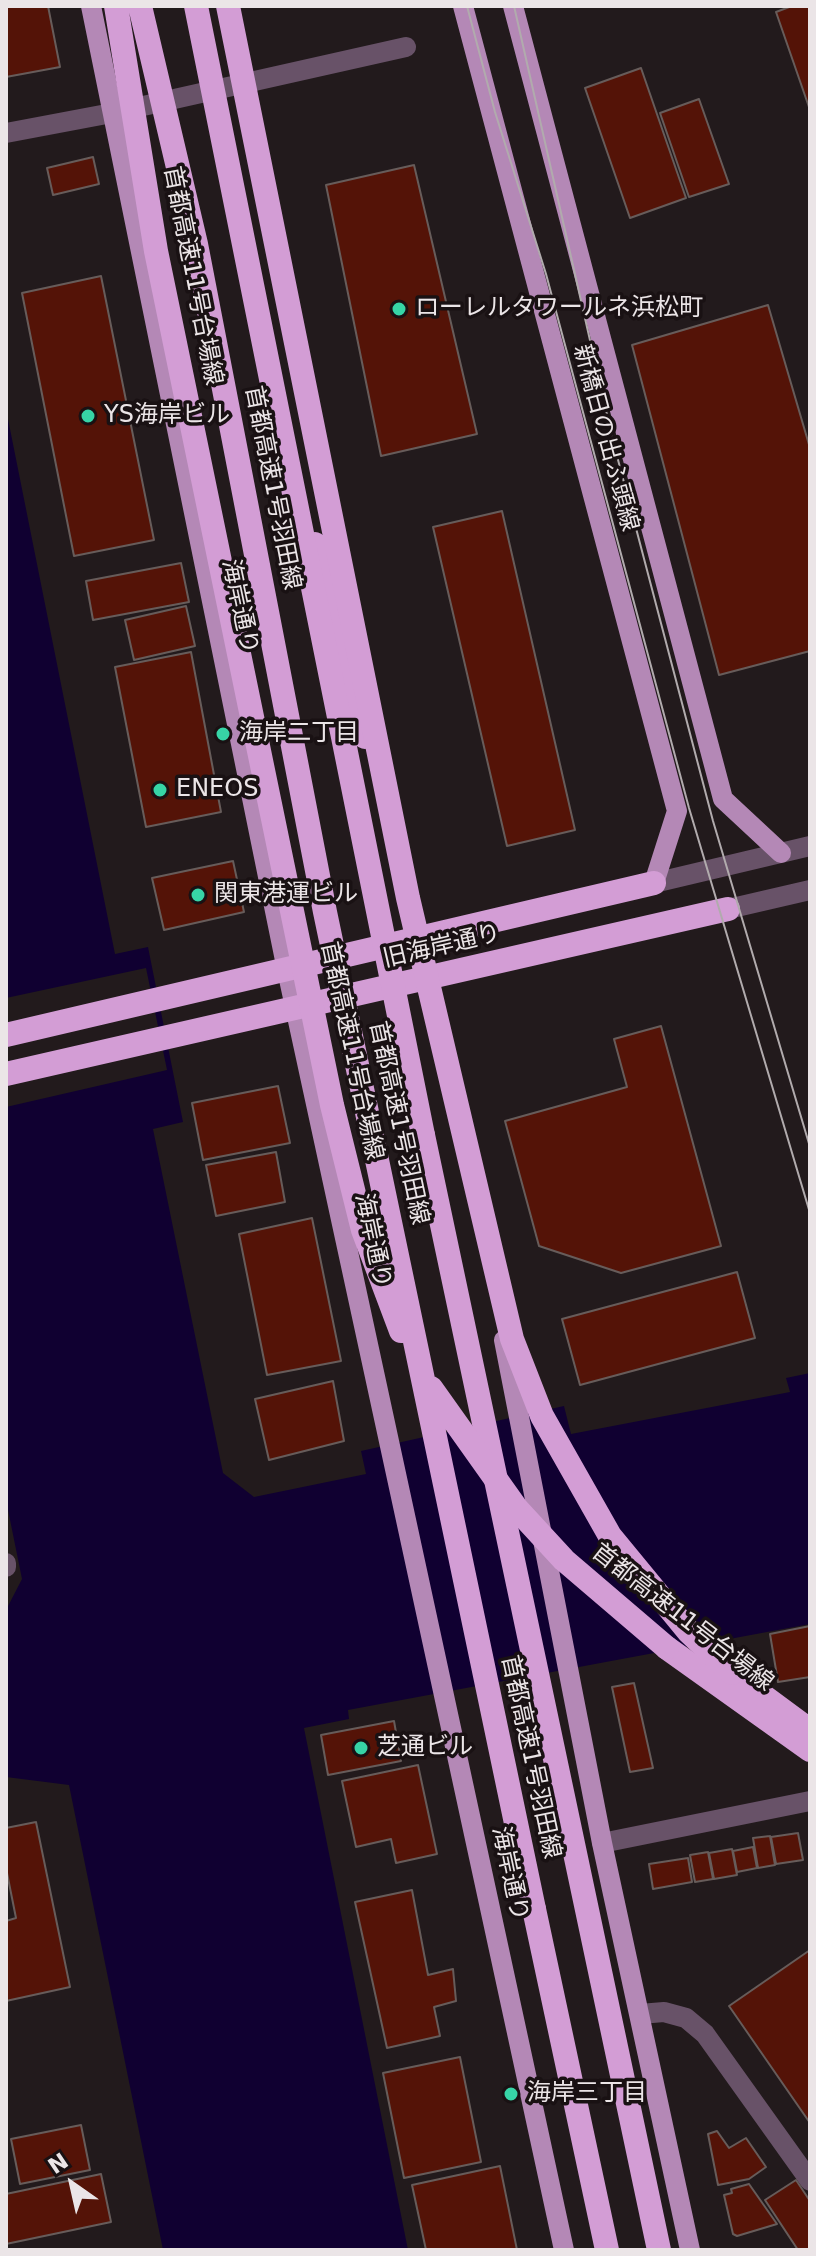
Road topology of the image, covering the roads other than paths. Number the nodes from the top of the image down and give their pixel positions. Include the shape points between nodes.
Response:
1 (91, 6) edge
2 (116, 6) edge
3 (140, 6) edge
4 (196, 6) edge
5 (228, 6) edge
6 (240, 6) edge
7 (463, 6) edge
8 (513, 6) edge
9 (406, 47) dead end
10 (255, 81) junction
11 (112, 113) junction
12 (6, 133) edge
13 (268, 367) junction
14 (810, 846) edge
15 (781, 853) junction
16 (654, 883) junction
17 (810, 890) edge
18 (408, 898) junction
19 (728, 909) joint
20 (426, 938) junction
21 (287, 970) junction
22 (434, 977) junction
23 (295, 1010) junction
24 (6, 1035) edge
25 (6, 1074) edge
26 (810, 1730) edge
27 (810, 1750) edge
28 (810, 1801) edge
29 (602, 1843) junction
30 (640, 2014) junction
31 (810, 2181) edge
32 (564, 2250) edge
33 (607, 2250) edge
34 (659, 2250) edge
35 (690, 2250) edge

1 - 11 main road, 海岸通り
2 - 27 highway, 首都高速11号台場線, bridge via 156,251 332,1105 363,1230 383,1286 408,1347 439,1401 517,1509 564,1560 626,1614
3 - 33 highway, 首都高速1号羽田線, bridge via 196,244 325,912
4 - 13 highway, 首都高速1号羽田線, bridge
5 - 18 highway, bridge
6 - 10 main road
7 - 16 main road, 新橋日の出ふ頭線 via 677,811
8 - 15 main road, 新橋日の出ふ頭線 via 723,799
9 - 10 street
10 - 11 street
10 - 20 main road
11 - 12 street
11 - 21 main road, 海岸通り
13 - 18 highway, bridge
13 - 34 highway, 首都高速1号羽田線, bridge via 374,905
14 - 15 street
15 - 16 street
16 - 20 highway, 旧海岸通り
17 - 19 street
18 - 26 highway, 首都高速11号台場線, bridge via 499,1299 542,1416 582,1493 645,1583 732,1673
19 - 22 highway, 旧海岸通り
20 - 21 highway, 旧海岸通り
20 - 22 main road
21 - 23 main road, 海岸通り
21 - 24 highway, 旧海岸通り
22 - 23 highway, 旧海岸通り
22 - 29 main road
23 - 25 highway, 旧海岸通り
23 - 32 main road, 海岸通り
28 - 29 street
29 - 30 main road
30 - 31 street via 664,2012 686,2018 705,2034
30 - 35 main road

